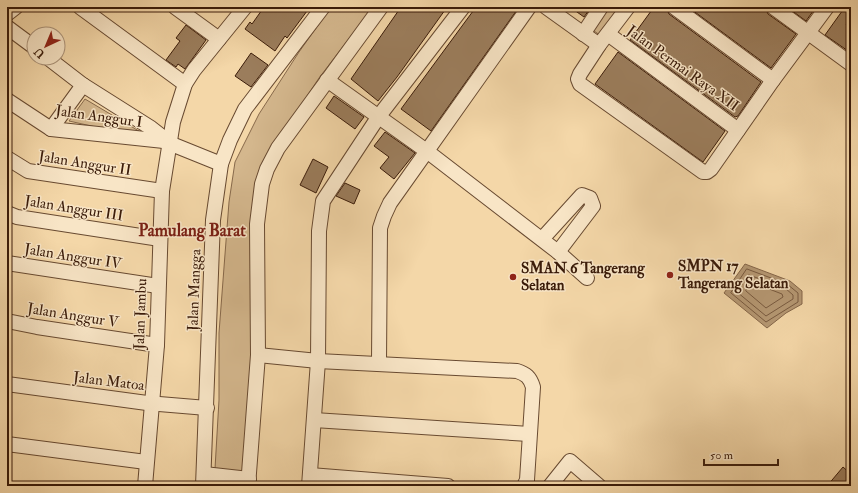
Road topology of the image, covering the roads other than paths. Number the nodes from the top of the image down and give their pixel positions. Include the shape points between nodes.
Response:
1 (16, 7) edge
2 (80, 7) edge
3 (175, 7) edge
4 (245, 7) edge
5 (322, 7) edge
6 (381, 7) edge
7 (463, 7) edge
8 (529, 7) edge
9 (546, 7) edge
10 (602, 7) edge
11 (628, 7) edge
12 (674, 7) edge
13 (773, 7) edge
14 (828, 7) edge
15 (7, 14) edge
16 (7, 27) edge
17 (583, 34) junction
18 (809, 34) junction
19 (219, 39) junction
20 (603, 40) junction
21 (26, 41) edge
22 (851, 64) edge
23 (58, 66) edge
24 (327, 80) junction
25 (772, 80) junction
26 (186, 84) junction
27 (83, 85) junction
28 (7, 100) edge
29 (378, 116) junction
30 (51, 129) junction
31 (738, 130) junction
32 (166, 142) junction
33 (428, 152) junction
34 (7, 158) edge
35 (221, 164) junction
36 (162, 191) junction
37 (7, 213) edge
38 (160, 239) junction
39 (542, 239) junction
40 (558, 252) junction
41 (7, 263) edge
42 (587, 278) dead end
43 (158, 286) junction
44 (7, 321) edge
45 (157, 344) junction
46 (258, 355) junction
47 (318, 361) junction
48 (379, 362) junction
49 (7, 384) edge
50 (153, 403) junction
51 (207, 408) junction
52 (314, 420) junction
53 (529, 434) junction
54 (7, 444) edge
55 (146, 462) junction
56 (204, 480) edge
57 (310, 481) edge
58 (249, 482) edge
59 (145, 486) edge
60 (448, 486) edge
61 (524, 486) edge
62 (550, 486) edge
63 (599, 486) edge

1 - 15 street
2 - 26 street
3 - 19 street
4 - 19 street, Jalan Jambu
5 - 35 street, Jalan Mangga via 246,109
6 - 24 street
7 - 29 street
8 - 33 street
9 - 17 street, Jalan Permai Raya XII
10 - 17 street
11 - 20 street
12 - 25 street
13 - 18 street
14 - 18 street
16 - 21 street
17 - 20 street, Jalan Permai Raya XII
18 - 22 street
18 - 25 street
19 - 26 street, Jalan Jambu
20 - 31 street, Jalan Permai Raya XII
20 - 31 street via 578,79 580,84 703,172 711,169
23 - 27 street
24 - 29 street
24 - 46 street via 278,148 262,184 257,224
25 - 31 street
26 - 32 street, Jalan Jambu
27 - 30 street
27 - 32 street via 151,128
28 - 30 street, Jalan Anggur I
29 - 33 street
29 - 47 street via 332,186 322,208 319,231
30 - 32 street, Jalan Anggur I
32 - 35 street
32 - 36 street, Jalan Jambu
33 - 39 street
33 - 48 street via 390,203 380,228
34 - 36 street, Jalan Anggur II via 28,171
35 - 51 street, Jalan Mangga via 213,220
36 - 38 street, Jalan Jambu
37 - 38 street, Jalan Anggur III via 17,217
38 - 43 street, Jalan Jambu
39 - 40 street
39 - 40 street via 582,195 590,198 593,206
40 - 42 street
41 - 43 street, Jalan Anggur IV
43 - 45 street, Jalan Jambu
44 - 45 street, Jalan Anggur V
45 - 50 street, Jalan Jambu
46 - 47 street
46 - 58 street
47 - 48 street
47 - 52 street
48 - 53 street via 517,371 525,374 530,378 532,387
49 - 50 street, Jalan Matoa
50 - 51 street, Jalan Matoa
50 - 55 street, Jalan Jambu
51 - 56 street, Jalan Mangga
52 - 53 street
52 - 57 street
53 - 61 street via 527,480
54 - 55 street
55 - 59 street, Jalan Jambu
56 - 58 street
57 - 60 street
62 - 63 street via 570,461

